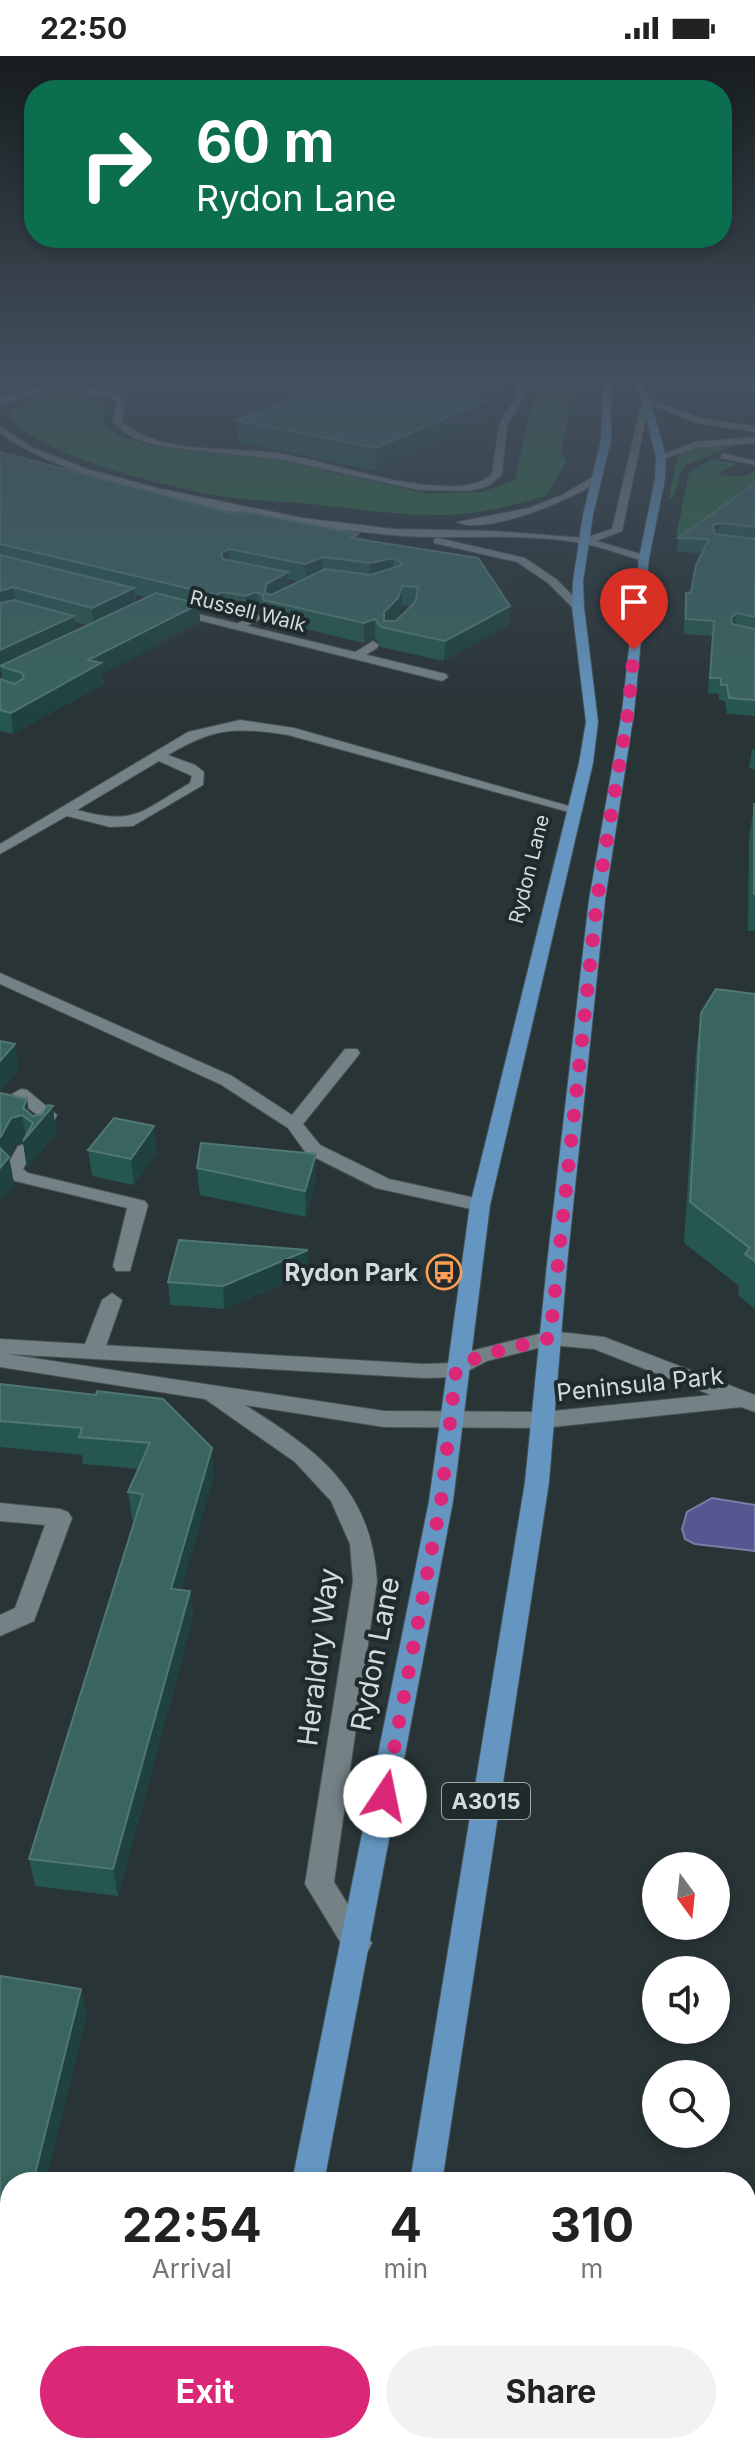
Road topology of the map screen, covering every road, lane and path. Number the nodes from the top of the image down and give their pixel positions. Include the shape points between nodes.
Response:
1 (167, 492) edge
2 (578, 492) edge
3 (594, 492) edge
4 (626, 492) edge
5 (657, 492) edge
6 (303, 521) junction
7 (394, 532) junction
8 (438, 541) junction
9 (585, 541) junction
10 (644, 558) junction
11 (155, 606) edge
12 (578, 607) junction
13 (256, 617) dead end
14 (237, 627) junction
15 (373, 645) dead end
16 (355, 656) junction
17 (442, 677) dead end
18 (157, 756) junction
19 (576, 810) junction
20 (65, 811) junction
21 (0, 850) edge
22 (0, 978) edge
23 (351, 1053) dead end
24 (21, 1094) edge
25 (294, 1124) junction
26 (39, 1134) edge
27 (25, 1150) edge
28 (480, 1205) junction
29 (123, 1266) dead end
30 (112, 1300) dead end
31 (550, 1338) junction
32 (0, 1346) edge
33 (94, 1349) junction
34 (0, 1360) edge
35 (456, 1370) junction
36 (206, 1391) junction
37 (748, 1402) edge
38 (543, 1420) junction
39 (450, 1421) junction
40 (0, 1512) edge
41 (0, 1626) edge
42 (357, 1943) junction
43 (310, 2172) edge
44 (428, 2172) edge

1 - 6 street
2 - 6 street via 494,519 423,524
3 - 9 main road, Rydon Lane
4 - 9 street via 617,531
5 - 10 main road, A3015
6 - 7 street
7 - 8 street
7 - 9 street
8 - 9 street via 536,549
8 - 12 street via 521,560
9 - 10 street
9 - 12 main road, Rydon Lane
10 - 31 main road, A3015 via 628,712 597,900
11 - 14 street, Russell Walk
12 - 19 main road, Rydon Lane via 592,722
13 - 14 street
14 - 16 street, Russell Walk
15 - 16 street
16 - 17 street, Russell Walk
18 - 19 street via 193,735 257,725
18 - 20 street
18 - 20 street via 190,768 199,775 196,785 133,822 110,823
19 - 28 main road, Rydon Lane
20 - 21 street
22 - 25 street via 226,1080
23 - 25 street
24 - 26 street via 48,1115
25 - 28 street via 313,1149 383,1184
27 - 29 street via 13,1171 22,1177 138,1205
28 - 35 main road, Rydon Lane
30 - 33 street
31 - 35 street via 479,1356
31 - 37 street, Peninsula Park via 597,1342
31 - 38 main road, A3015
32 - 33 street
33 - 35 street
34 - 36 street, Heraldry Way
35 - 39 main road, Rydon Lane
36 - 39 street, Heraldry Way via 384,1419
36 - 42 street, Heraldry Way via 281,1438 327,1477 362,1544 365,1581 319,1884
37 - 38 street, Peninsula Park
38 - 39 street
38 - 44 main road, A3015
39 - 42 main road, Rydon Lane via 441,1501
40 - 41 street via 60,1518 25,1614
42 - 43 main road, Rydon Lane

